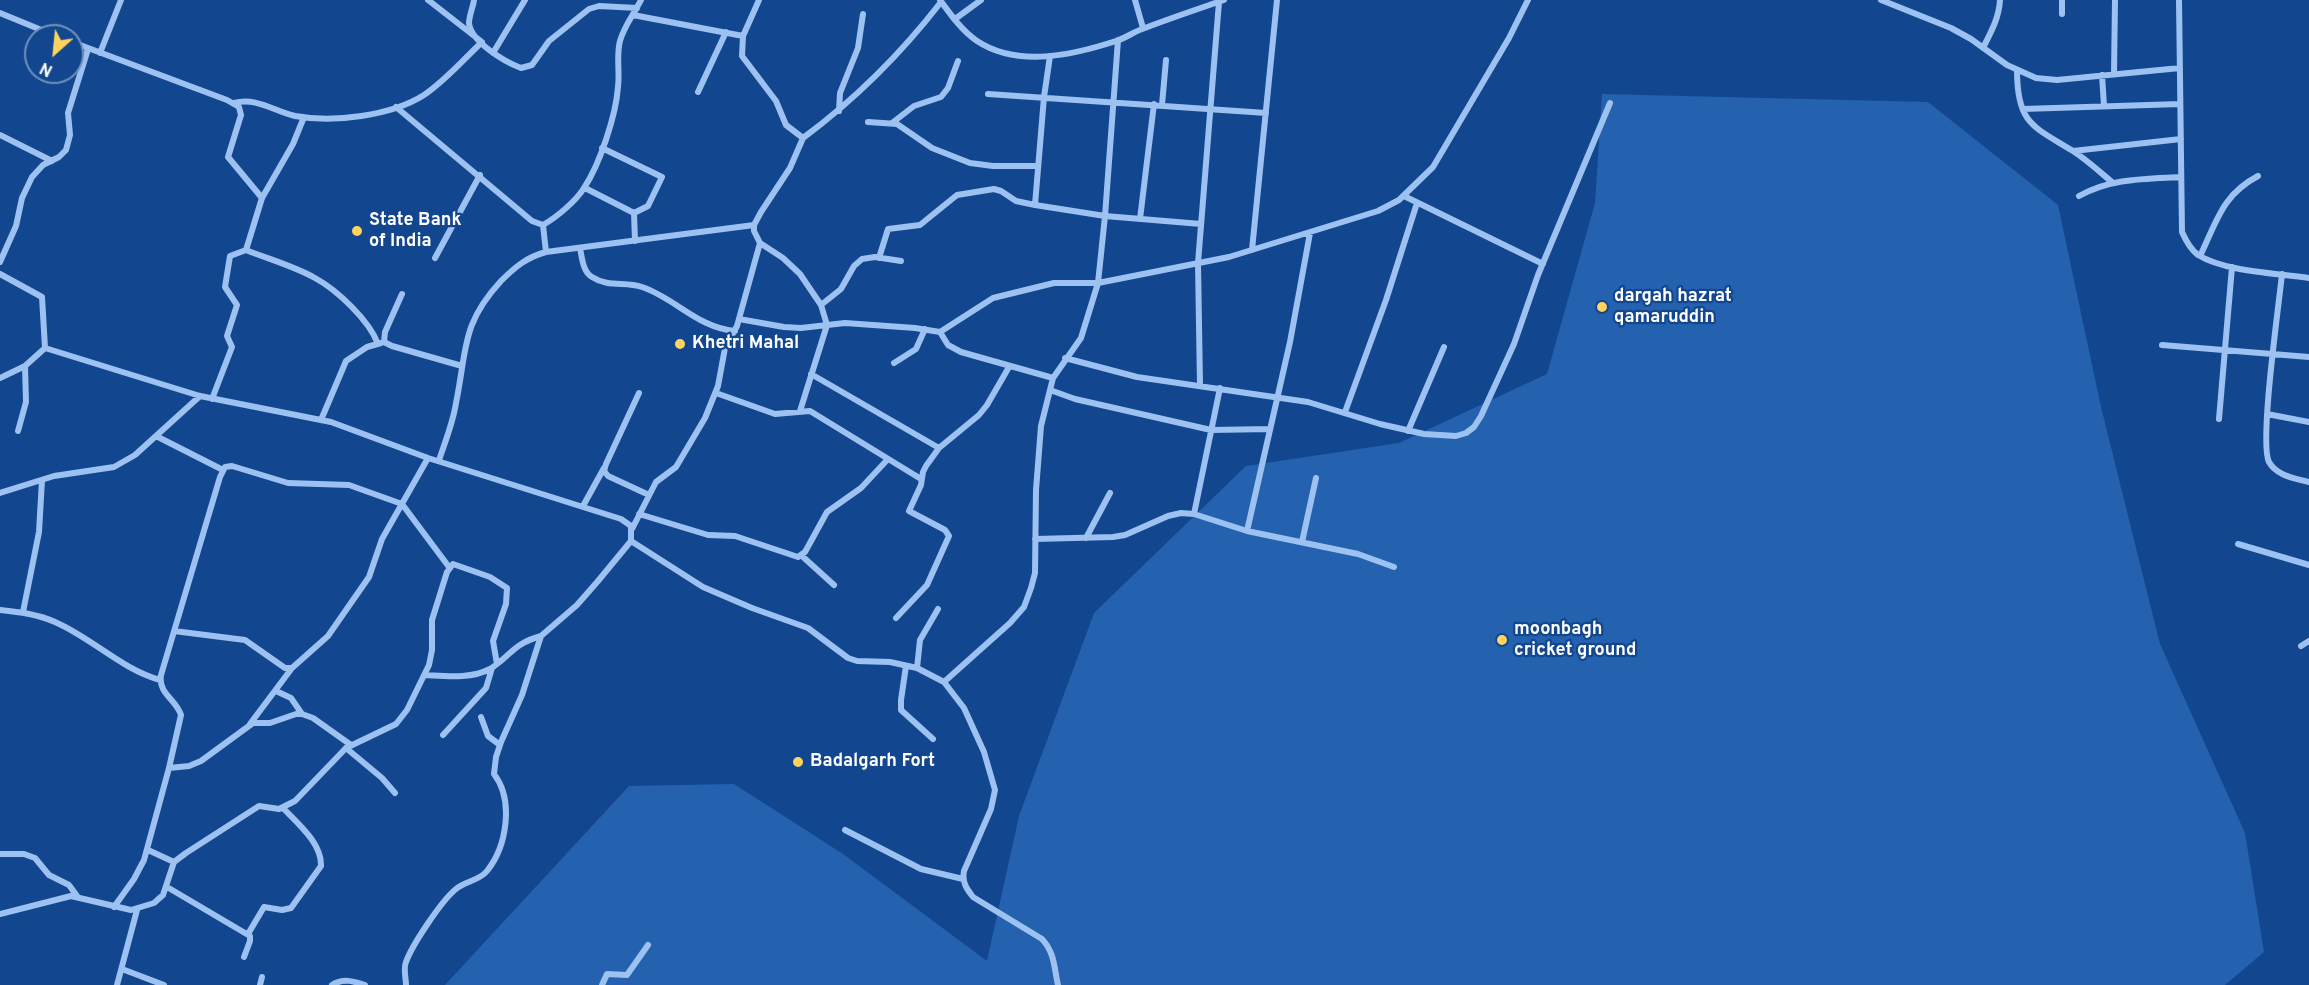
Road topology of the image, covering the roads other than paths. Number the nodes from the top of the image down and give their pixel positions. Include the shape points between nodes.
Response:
1 (121, 0) edge
2 (428, 0) edge
3 (474, 0) edge
4 (525, 0) edge
5 (641, 0) edge
6 (759, 0) edge
7 (981, 0) edge
8 (1135, 0) edge
9 (1276, 0) edge
10 (1528, 0) edge
11 (1881, 0) edge
12 (2000, 0) edge
13 (2062, 0) edge
14 (2115, 0) edge
15 (2179, 0) edge
16 (940, 1) edge
17 (1222, 1) edge
18 (1205, 3) edge
19 (635, 12) junction
20 (0, 13) edge
21 (863, 14) dead end
22 (2062, 14) dead end
23 (955, 19) junction
24 (27, 24) edge
25 (1143, 28) junction
26 (726, 32) junction
27 (742, 36) junction
28 (1118, 40) junction
29 (482, 42) junction
30 (84, 47) edge
31 (1983, 48) junction
32 (88, 49) junction
33 (100, 53) junction
34 (493, 53) junction
35 (1050, 56) junction
36 (1166, 60) dead end
37 (958, 61) dead end
38 (2180, 68) junction
39 (2017, 70) junction
40 (2114, 74) junction
41 (2102, 75) junction
42 (698, 92) dead end
43 (988, 94) dead end
44 (1044, 97) junction
45 (1113, 101) junction
46 (234, 103) junction
47 (1610, 103) dead end
48 (1154, 104) junction
49 (2180, 104) junction
50 (1162, 105) junction
51 (396, 106) junction
52 (2104, 106) junction
53 (1211, 109) junction
54 (2023, 109) junction
55 (839, 111) junction
56 (1266, 113) junction
57 (304, 117) junction
58 (868, 122) dead end
59 (892, 123) junction
60 (0, 135) edge
61 (802, 138) junction
62 (2181, 139) junction
63 (602, 148) junction
64 (2073, 151) junction
65 (52, 161) junction
66 (1038, 166) junction
67 (480, 175) junction
68 (2258, 176) dead end
69 (2181, 177) junction
70 (2113, 183) junction
71 (585, 188) junction
72 (1404, 196) junction
73 (2079, 196) dead end
74 (262, 198) junction
75 (1417, 203) junction
76 (1035, 205) junction
77 (634, 213) junction
78 (1105, 216) junction
79 (1140, 219) junction
80 (1201, 224) junction
81 (543, 225) junction
82 (754, 225) junction
83 (1310, 233) junction
84 (635, 241) junction
85 (760, 243) junction
86 (580, 248) junction
87 (246, 250) junction
88 (1252, 250) junction
89 (546, 252) junction
90 (2200, 256) junction
91 (435, 258) dead end
92 (879, 258) junction
93 (901, 261) dead end
94 (0, 262) edge
95 (1198, 263) junction
96 (1542, 264) junction
97 (2232, 267) junction
98 (0, 274) edge
99 (2282, 274) junction
100 (2309, 278) edge
101 (1098, 283) junction
102 (402, 294) dead end
103 (821, 305) junction
104 (739, 319) junction
105 (827, 325) junction
106 (925, 329) junction
107 (735, 331) junction
108 (940, 332) junction
109 (381, 343) junction
110 (2162, 345) dead end
111 (1444, 347) dead end
112 (45, 348) junction
113 (2225, 350) junction
114 (2274, 354) junction
115 (2309, 357) edge
116 (1065, 358) junction
117 (894, 363) dead end
118 (25, 366) junction
119 (462, 366) junction
120 (1009, 367) junction
121 (811, 374) junction
122 (1053, 378) junction
123 (1, 380) edge
124 (1200, 385) junction
125 (1220, 388) junction
126 (1050, 390) junction
127 (639, 393) dead end
128 (716, 393) junction
129 (200, 396) junction
130 (1277, 396) junction
131 (212, 399) junction
132 (800, 411) junction
133 (1345, 412) junction
134 (2267, 414) junction
135 (2219, 419) dead end
136 (321, 420) junction
137 (2309, 422) edge
138 (1270, 429) junction
139 (1211, 430) junction
140 (18, 431) dead end
141 (1408, 431) junction
142 (156, 436) junction
143 (939, 448) junction
144 (428, 458) junction
145 (888, 459) junction
146 (439, 460) junction
147 (604, 468) junction
148 (223, 470) junction
149 (1316, 478) dead end
150 (921, 479) junction
151 (42, 480) junction
152 (2309, 482) edge
153 (0, 493) edge
154 (1110, 493) dead end
155 (649, 495) junction
156 (402, 504) junction
157 (583, 507) junction
158 (639, 514) junction
159 (1194, 514) junction
160 (631, 530) junction
161 (1247, 531) junction
162 (1086, 538) junction
163 (1035, 539) junction
164 (631, 541) junction
165 (1302, 542) junction
166 (2238, 544) dead end
167 (802, 556) junction
168 (2309, 565) edge
169 (449, 567) junction
170 (1394, 567) dead end
171 (834, 585) dead end
172 (938, 609) dead end
173 (0, 610) edge
174 (23, 612) junction
175 (896, 618) dead end
176 (174, 631) junction
177 (541, 636) junction
178 (2309, 641) edge
179 (2301, 646) dead end
180 (494, 666) junction
181 (906, 666) junction
182 (292, 668) junction
183 (917, 668) junction
184 (425, 675) junction
185 (160, 680) junction
186 (944, 682) junction
187 (276, 691) junction
188 (302, 714) junction
189 (481, 717) dead end
190 (248, 727) junction
191 (443, 735) dead end
192 (933, 739) dead end
193 (500, 745) junction
194 (348, 746) junction
195 (169, 768) junction
196 (395, 793) dead end
197 (283, 808) junction
198 (845, 830) dead end
199 (147, 850) junction
200 (0, 854) edge
201 (174, 862) junction
202 (963, 879) junction
203 (167, 887) junction
204 (77, 896) junction
205 (114, 907) junction
206 (137, 910) junction
207 (0, 914) edge
208 (248, 934) junction
209 (648, 945) dead end
210 (244, 957) dead end
211 (122, 969) junction
212 (262, 977) dead end
213 (117, 985) edge
214 (164, 985) edge
215 (260, 985) edge
216 (332, 985) edge
217 (365, 985) edge
218 (406, 985) edge
219 (602, 985) edge
220 (1058, 985) edge

1 - 33 street
2 - 29 street
3 - 29 street via 470,26
4 - 34 street
5 - 19 street
6 - 27 street
7 - 23 street
8 - 25 street
9 - 56 street
10 - 72 street via 1433,167
11 - 31 street via 1951,28
12 - 31 street via 1995,25
13 - 22 street
14 - 40 street
15 - 38 street
16 - 23 street
16 - 55 street via 890,64
17 - 18 street
17 - 53 street
18 - 25 street
19 - 26 street
19 - 34 street via 599,6 589,9 549,41 528,67 517,67
19 - 63 street via 620,40 617,98
20 - 24 street
21 - 55 street via 858,48 840,93
23 - 35 street via 966,33 992,48 1014,55
25 - 28 street
26 - 27 street
26 - 42 street
27 - 61 street via 741,48 747,64 776,101 786,125
28 - 35 street
28 - 45 street
29 - 34 street
29 - 51 street via 424,95
30 - 32 street
31 - 39 street
32 - 33 street
32 - 65 street via 68,113 68,145
33 - 46 street
35 - 44 street
36 - 50 street
37 - 59 street via 941,97 914,106
38 - 40 street
38 - 49 street
39 - 41 street via 2036,78 2057,80
39 - 54 street via 2018,99
40 - 41 street
41 - 52 street
43 - 44 street
44 - 45 street
44 - 66 street
45 - 48 street
45 - 78 street
46 - 57 street via 250,100
46 - 74 street via 240,115 228,157
47 - 96 street
48 - 50 street
48 - 79 street
49 - 52 street
49 - 62 street
50 - 53 street
51 - 57 street via 357,116
51 - 67 street
52 - 54 street
53 - 56 street
53 - 80 street
54 - 64 street via 2034,127
55 - 61 street
56 - 88 street
57 - 74 street
58 - 59 street
59 - 66 street via 932,148 970,163
60 - 65 street
61 - 82 street via 790,168
62 - 64 street
62 - 69 street
63 - 71 street
63 - 77 street via 662,177 648,206
64 - 70 street
65 - 94 street via 32,177
66 - 76 street
67 - 81 street via 532,221
67 - 91 street
68 - 90 street via 2228,198
69 - 70 street
69 - 90 street via 2182,232
70 - 73 street
71 - 77 street
71 - 81 street
72 - 75 street
72 - 83 street via 1378,211
74 - 87 street
75 - 96 street
75 - 133 street
76 - 78 street
76 - 92 street via 1016,201 997,189 957,195 916,227 888,229
77 - 84 street
78 - 79 street
78 - 101 street
79 - 80 street
80 - 95 street
81 - 89 street
82 - 84 street
82 - 85 street
83 - 88 street
83 - 130 street
84 - 86 street
85 - 103 street via 792,265
85 - 104 street
86 - 89 street
86 - 107 street via 591,277 609,284 643,287 708,325
87 - 109 street via 315,278 348,304
87 - 131 street via 230,256 225,287 237,305 227,336 232,347
88 - 95 street
89 - 119 street via 518,264 487,296 473,319
90 - 97 street
92 - 93 street
92 - 103 street via 857,262 841,289
95 - 101 street
95 - 124 street
96 - 141 street via 1514,344 1474,427 1456,436
97 - 99 street
97 - 113 street
98 - 112 street via 42,297
99 - 100 street
99 - 114 street
101 - 108 street via 1054,283 993,298
101 - 116 street via 1080,338
102 - 109 street
103 - 105 street
104 - 105 street via 784,327
104 - 107 street
105 - 106 street
105 - 121 street
106 - 108 street
106 - 117 street via 915,349
107 - 128 street via 725,348
108 - 120 street via 948,345 961,352
109 - 119 street
109 - 136 street via 346,361
110 - 113 street
111 - 141 street
112 - 118 street
112 - 129 street
113 - 114 street
113 - 135 street
114 - 115 street
114 - 134 street
116 - 122 street
116 - 124 street via 1137,377
118 - 123 street
118 - 140 street via 26,402
119 - 146 street via 456,405
120 - 122 street
120 - 143 street via 979,415
121 - 132 street
121 - 143 street
122 - 126 street
124 - 125 street
125 - 130 street
125 - 139 street
126 - 139 street
126 - 163 street via 1041,426
127 - 147 street
128 - 132 street via 775,414
128 - 155 street via 682,459 658,480
129 - 131 street
129 - 142 street
130 - 133 street
130 - 138 street
131 - 136 street
132 - 145 street via 810,411
133 - 141 street
134 - 137 street
134 - 152 street via 2267,456 2271,464 2286,476
136 - 144 street
138 - 139 street
138 - 161 street
139 - 159 street
142 - 148 street
142 - 151 street via 114,467
143 - 150 street
144 - 146 street
144 - 156 street
145 - 150 street
145 - 167 street via 861,488 827,512
146 - 157 street
147 - 155 street via 608,476
147 - 157 street
148 - 156 street via 232,466 288,483 349,485
148 - 176 street
149 - 165 street
150 - 175 street via 909,511 949,536 927,585
151 - 153 street
151 - 174 street via 38,541
154 - 162 street
155 - 158 street
156 - 169 street
156 - 182 street via 382,538 369,577 341,619
157 - 160 street via 621,519
158 - 160 street
158 - 167 street
159 - 161 street
159 - 162 street via 1168,516 1125,535
160 - 164 street
161 - 165 street
162 - 163 street
163 - 186 street via 1035,573 1024,607
164 - 177 street via 577,605
164 - 181 street via 703,587 808,628 848,658
165 - 170 street via 1358,554
166 - 168 street
167 - 171 street
169 - 180 street via 460,565 507,588 506,604 493,641
169 - 184 street via 432,620 432,650
172 - 183 street via 920,640
173 - 174 street
174 - 185 street via 66,627 135,671
176 - 182 street via 245,640 285,668
176 - 185 street
177 - 180 street via 521,643
177 - 193 street
178 - 179 street
180 - 184 street via 462,676
180 - 191 street via 486,688
181 - 183 street
181 - 192 street via 901,710
182 - 187 street
183 - 186 street
184 - 194 street via 396,724
185 - 195 street via 164,693 181,715
186 - 202 street via 964,708 984,752 995,790
187 - 188 street via 291,698
187 - 190 street
188 - 190 street
188 - 194 street
189 - 193 street via 488,736
190 - 195 street via 195,764
193 - 218 street via 494,774 505,796 506,827 500,845 488,870 477,880 456,888 415,945 405,964
194 - 196 street
194 - 197 street via 303,795
195 - 199 street
197 - 201 street via 260,807
197 - 208 street via 316,845 321,866 291,908 264,907
198 - 202 street via 921,869
199 - 201 street
199 - 205 street via 140,869
200 - 204 street via 35,858 49,875 69,885
201 - 203 street
202 - 220 street via 973,897 1042,939 1054,958
203 - 206 street via 159,900
203 - 208 street
204 - 205 street
204 - 207 street
205 - 206 street
206 - 211 street
208 - 210 street via 251,939
209 - 219 street via 629,973 606,974
211 - 213 street
211 - 214 street
212 - 215 street
216 - 217 street via 347,980

